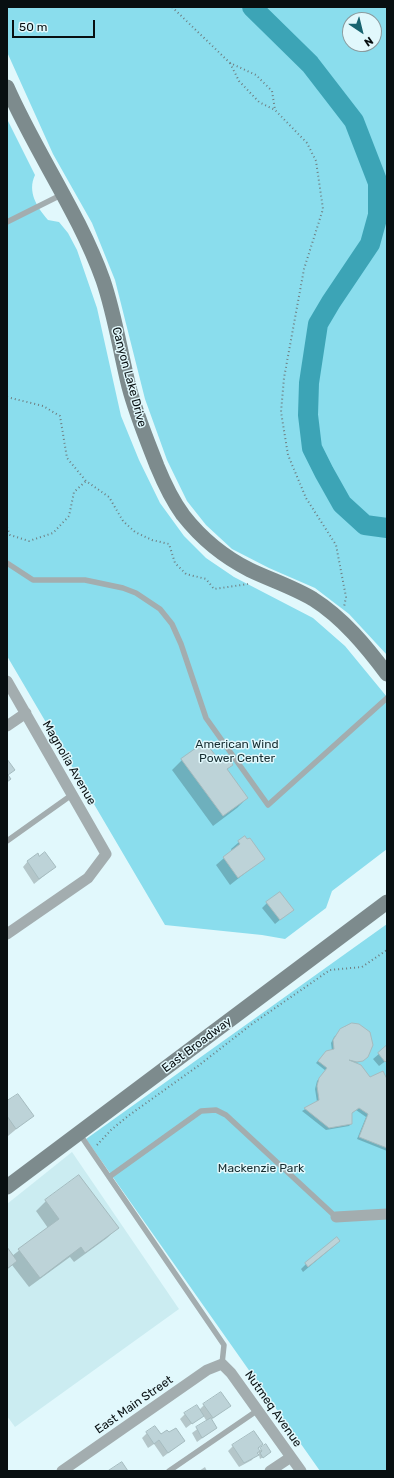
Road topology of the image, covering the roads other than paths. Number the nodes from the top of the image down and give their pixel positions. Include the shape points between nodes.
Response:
1 (7, 87) edge
2 (62, 195) junction
3 (7, 222) edge
4 (7, 562) edge
5 (387, 674) edge
6 (7, 681) edge
7 (387, 698) edge
8 (26, 713) junction
9 (7, 726) edge
10 (73, 794) junction
11 (7, 841) edge
12 (387, 902) edge
13 (7, 934) edge
14 (79, 1133) junction
15 (109, 1177) junction
16 (7, 1187) edge
17 (387, 1214) edge
18 (336, 1217) joint
19 (222, 1364) junction
20 (258, 1410) junction
21 (291, 1457) junction
22 (62, 1471) edge
23 (169, 1471) edge
24 (270, 1471) edge
25 (301, 1471) edge

1 - 2 street, Canyon Lake Drive via 25,127
2 - 3 lane
2 - 5 street, Canyon Lake Drive via 83,233 103,280 139,417 168,491 182,514 213,547 232,560 314,600 353,632
4 - 7 lane via 33,580 85,580 123,588 136,593 160,609 172,624 182,644 206,718 268,805
6 - 8 street, Magnolia Avenue
8 - 9 street
8 - 10 street, Magnolia Avenue
10 - 11 lane
10 - 13 street, Magnolia Avenue via 106,854 88,878
12 - 14 street, East Broadway
14 - 15 lane
14 - 16 street, East Broadway
15 - 18 lane via 200,1111 216,1110 226,1115
15 - 19 lane via 224,1345
17 - 18 street
19 - 20 street, Nutmeq Avenue
19 - 22 street, East Main Street via 207,1370
20 - 21 street, Nutmeq Avenue
20 - 23 lane
21 - 24 street
21 - 25 street, Nutmeq Avenue

